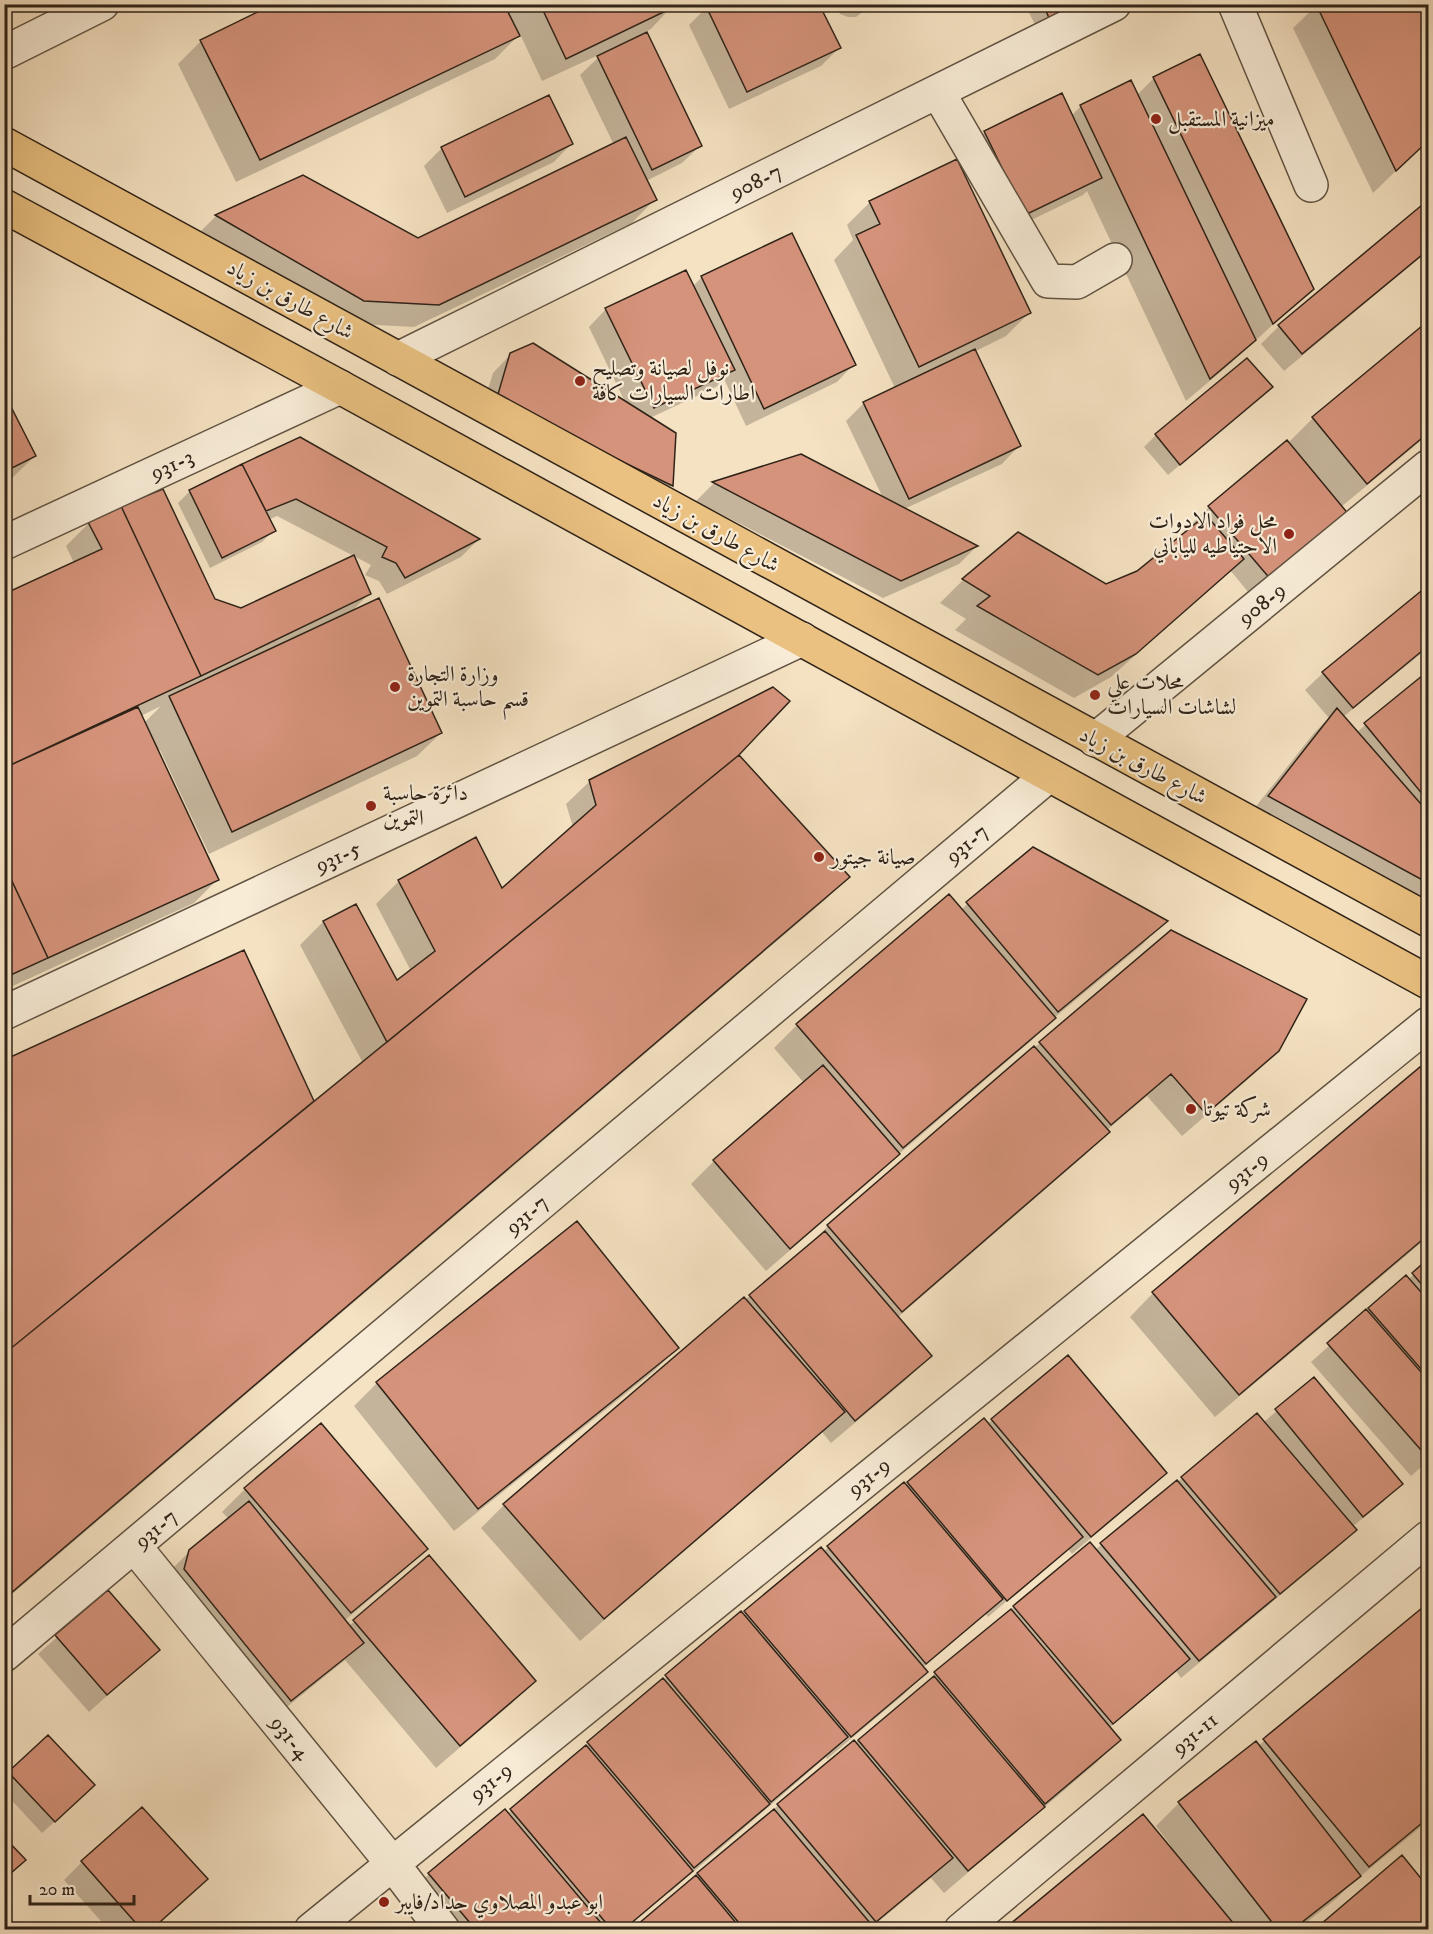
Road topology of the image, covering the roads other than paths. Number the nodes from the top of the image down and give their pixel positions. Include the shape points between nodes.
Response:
1 (102, 4) edge
2 (1114, 4) edge
3 (1235, 4) edge
4 (4, 53) edge
5 (938, 92) junction
6 (4, 144) edge
7 (1311, 185) dead end
8 (4, 206) edge
9 (1115, 260) dead end
10 (398, 359) junction
11 (340, 387) junction
12 (1428, 467) edge
13 (4, 543) edge
14 (802, 639) junction
15 (1095, 740) junction
16 (1049, 775) junction
17 (1428, 920) edge
18 (1428, 982) edge
19 (4, 1013) edge
20 (1428, 1024) edge
21 (1428, 1538) edge
22 (135, 1547) junction
23 (4, 1655) edge
24 (392, 1863) junction
25 (311, 1929) edge
26 (443, 1929) edge
27 (961, 1929) edge

1 - 4 street
2 - 5 street, 908-7
3 - 7 street
5 - 9 street via 1048,281 1077,282
5 - 10 street, 908-7
6 - 10 main road, شارع طارق بن زياد
8 - 11 main road
10 - 15 main road, شارع طارق بن زياد
11 - 13 street, 931-3
11 - 14 main road
12 - 15 street, 908-9
14 - 16 main road
14 - 19 street, 931-5
15 - 17 main road, شارع طارق بن زياد
16 - 18 main road
16 - 22 street, 931-7
20 - 24 street, 931-9
21 - 27 street, 931-11
22 - 23 street, 931-7
22 - 24 street, 931-4
24 - 25 street, 931-9
24 - 26 street, 931-4

